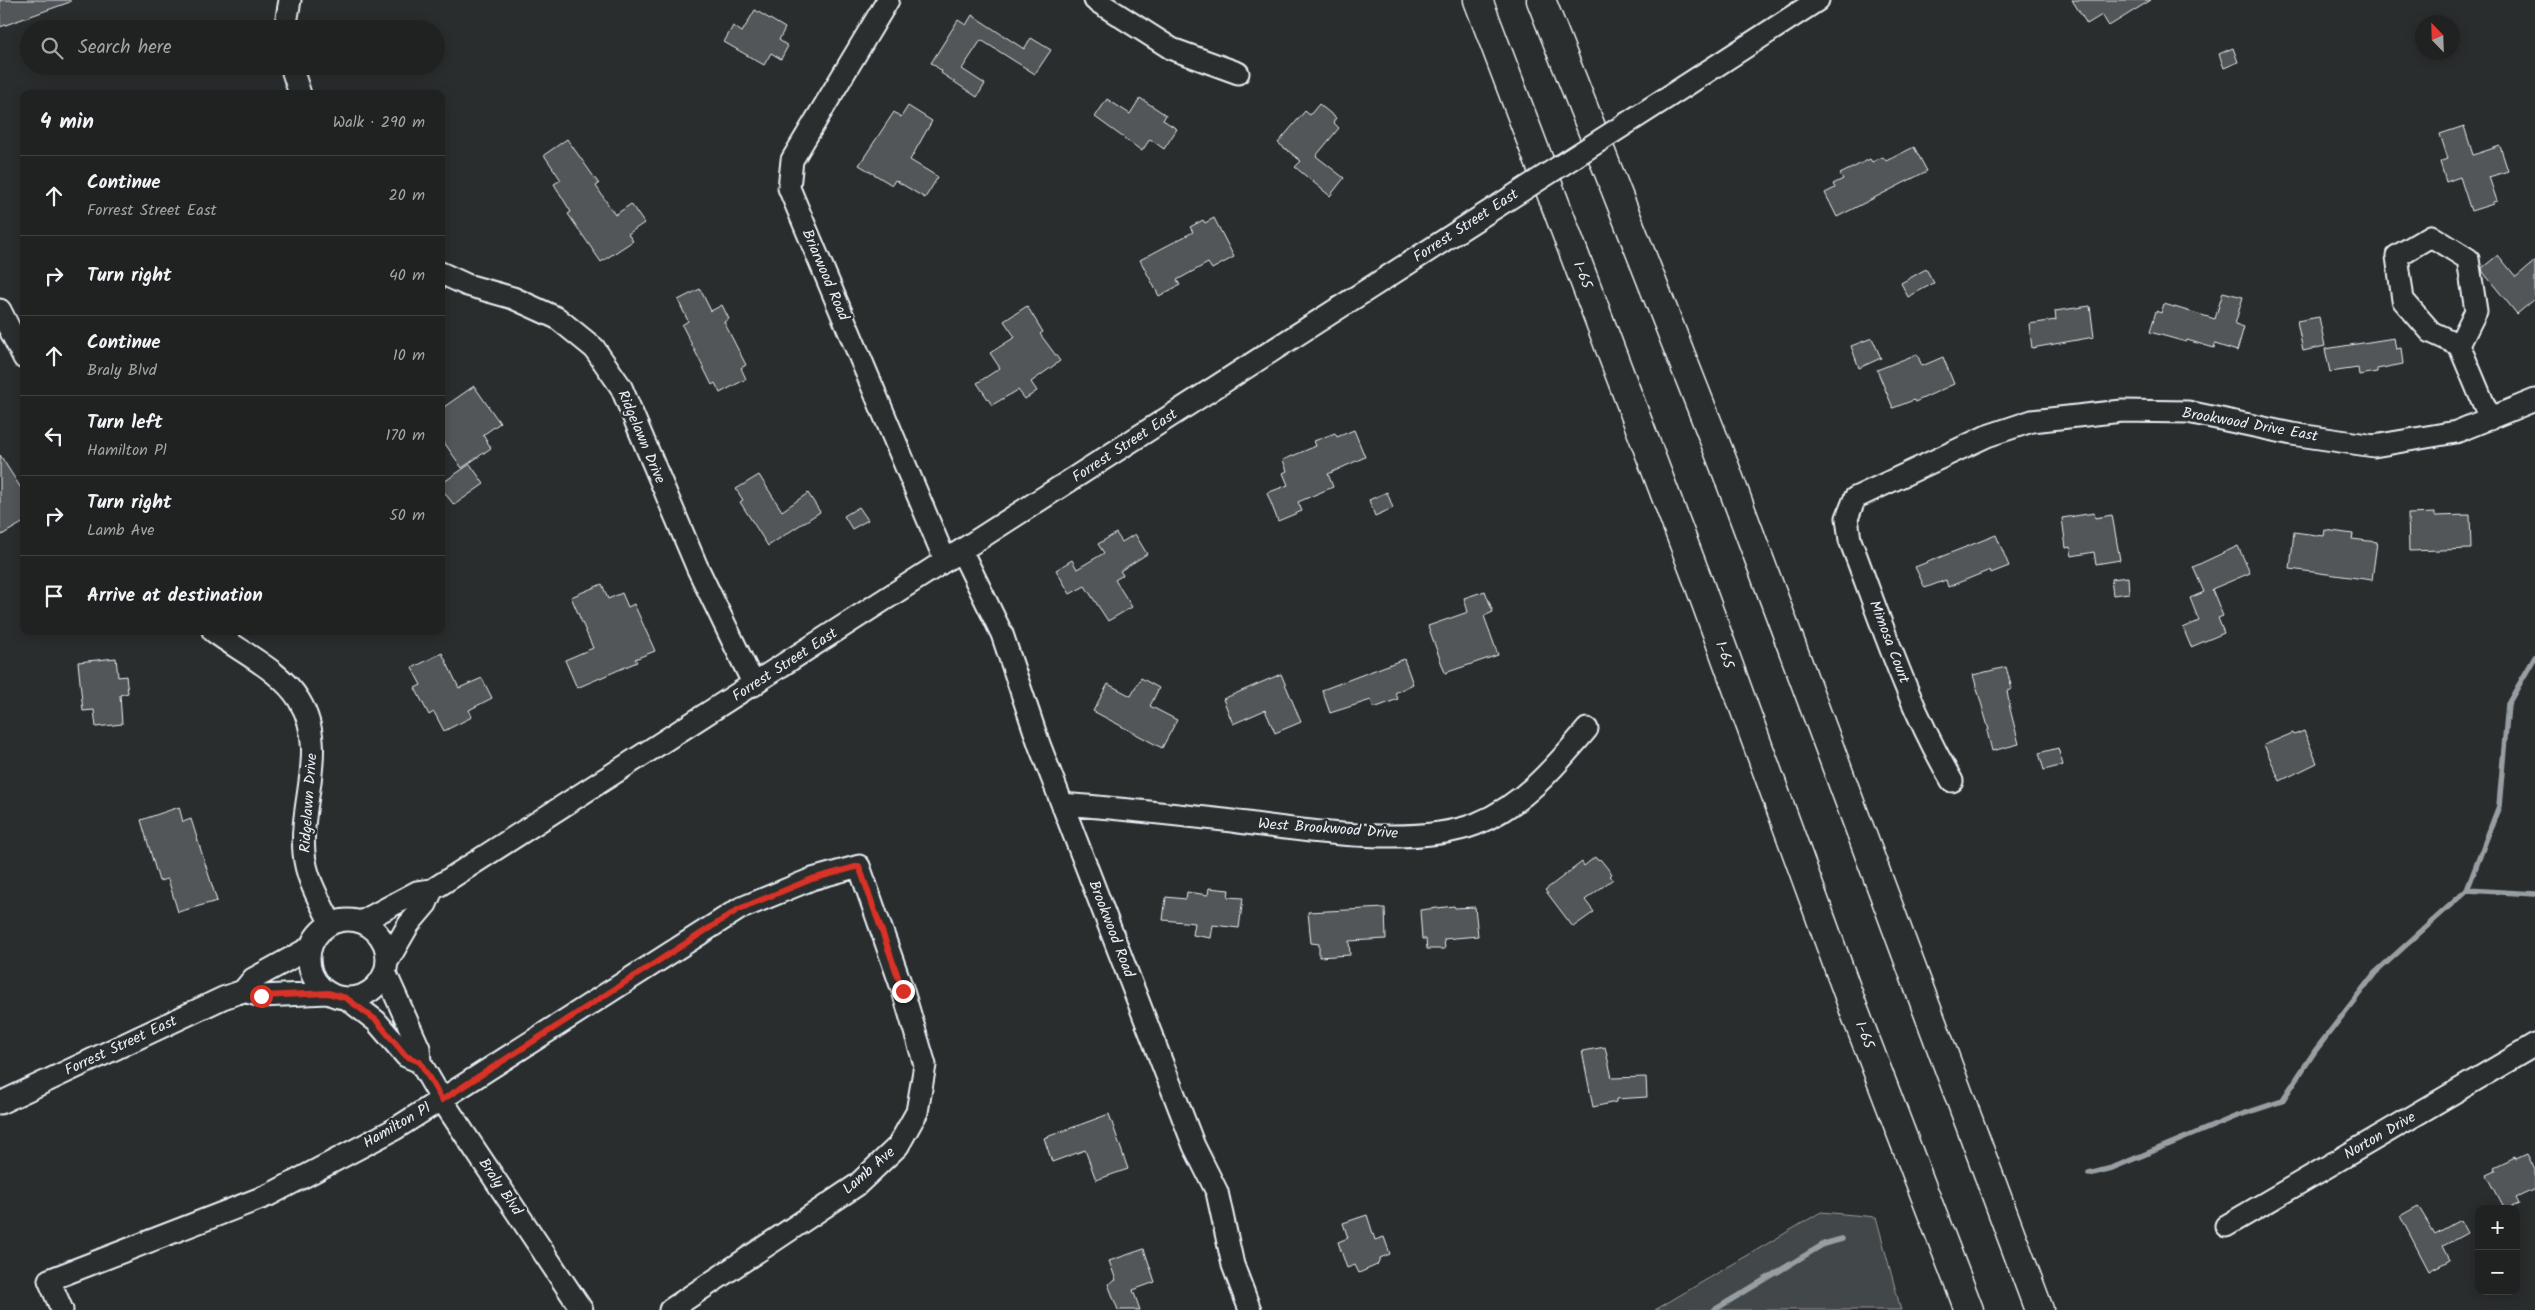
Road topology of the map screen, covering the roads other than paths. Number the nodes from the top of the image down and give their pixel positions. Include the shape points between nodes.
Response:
1 (290, 0) edge
2 (888, 0) edge
3 (1095, 0) edge
4 (1478, 0) edge
5 (1541, 0) edge
6 (1818, 0) edge
7 (287, 20) edge
8 (1238, 73) dead end
9 (294, 75) edge
10 (299, 90) edge
11 (445, 275) edge
12 (0, 310) edge
13 (2459, 346) junction
14 (20, 350) edge
15 (2535, 400) edge
16 (2490, 419) junction
17 (1855, 498) joint
18 (954, 556) junction
19 (219, 635) edge
20 (754, 685) junction
21 (1588, 729) dead end
22 (1952, 781) dead end
23 (1062, 804) junction
24 (859, 866) joint
25 (432, 890) junction
26 (361, 922) junction
27 (331, 924) junction
28 (311, 947) junction
29 (386, 967) junction
30 (243, 991) junction
31 (337, 995) junction
32 (2535, 1045) edge
33 (420, 1062) junction
34 (442, 1100) junction
35 (0, 1103) edge
36 (2226, 1226) dead end
37 (62, 1310) edge
38 (582, 1310) edge
39 (670, 1310) edge
40 (1250, 1310) edge
41 (1969, 1310) edge
42 (2039, 1310) edge

1 - 7 street
2 - 18 street, Briarwood Road via 792,160 789,188
3 - 8 street via 1172,49
4 - 41 highway, I-65
5 - 42 highway via 1726,470
6 - 18 street, Forrest Street East, bridge
9 - 10 street
11 - 20 street, Ridgelawn Drive via 467,285 513,298 557,318 594,348 620,387 697,567
12 - 14 street
13 - 13 street via 2476,310 2468,259 2431,236 2397,256 2403,300 2431,332
13 - 16 street
15 - 16 street, Brookwood Drive East
16 - 17 street, Brookwood Drive East via 2456,432 2374,446 2292,434 2188,412 2122,411 2061,417 2032,421 1987,436
17 - 22 street, Mimosa Court via 1846,518 1850,540 1910,694
18 - 20 street, Forrest Street East
18 - 23 street, Brookwood Road via 1002,634
19 - 27 street, Ridgelawn Drive via 266,666 299,698 309,720 313,767 304,851 306,872
20 - 25 street, Forrest Street East
21 - 23 street, West Brookwood Drive via 1518,802 1476,824 1428,834 1380,836 1306,830
23 - 40 street, Brookwood Road via 1194,1146 1217,1192 1233,1265
24 - 34 street, Hamilton Pl via 812,879 739,909
24 - 39 street, Lamb Ave via 925,1065 917,1112 898,1146 857,1185
25 - 26 street, Forrest Street East via 417,892
25 - 29 street, Forrest Street East
26 - 27 street via 346,920
26 - 29 street via 378,933 383,942
27 - 28 street
28 - 30 street, Forrest Street East via 253,979
28 - 31 street via 313,977
29 - 31 street via 374,988 361,996
29 - 33 street via 420,1048
30 - 31 street via 261,996
30 - 35 street, Forrest Street East
31 - 33 street via 376,1020 406,1056
32 - 36 street, Norton Drive
33 - 34 street, Braly Blvd
34 - 37 street, Hamilton Pl via 395,1129 269,1195 49,1280
34 - 38 street, Braly Blvd

